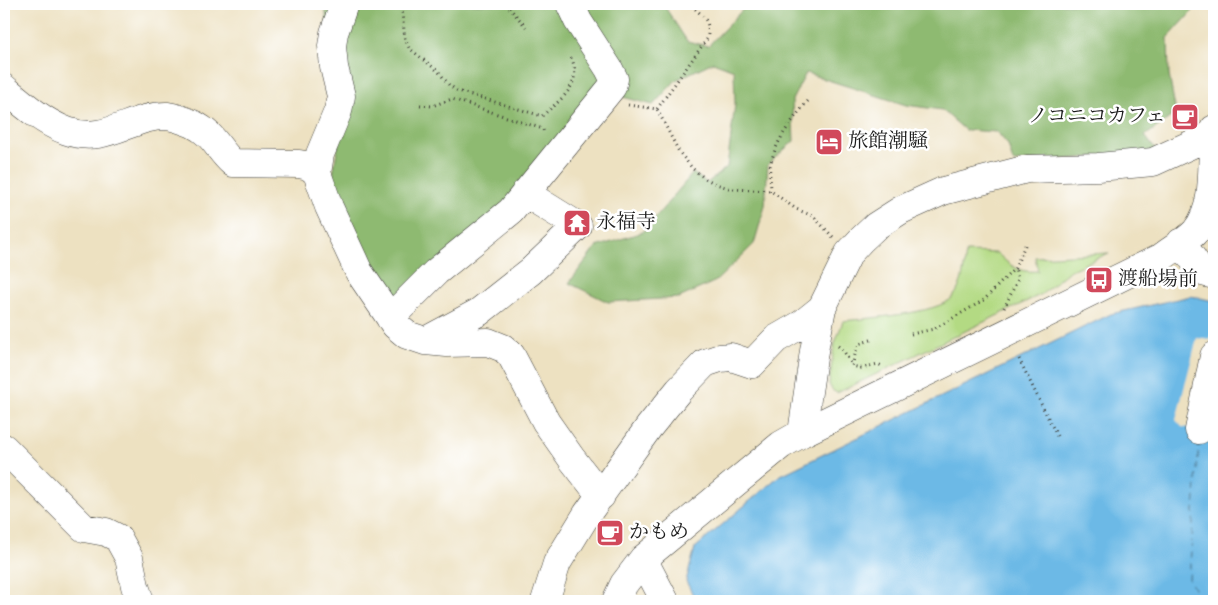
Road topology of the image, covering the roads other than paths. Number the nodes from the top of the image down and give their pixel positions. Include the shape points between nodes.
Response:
1 (344, 4) edge
2 (570, 4) edge
3 (4, 88) edge
4 (1214, 129) edge
5 (1214, 134) edge
6 (317, 173) junction
7 (525, 193) junction
8 (1203, 218) edge
9 (1214, 275) edge
10 (822, 308) junction
11 (390, 318) junction
12 (425, 341) junction
13 (1214, 356) edge
14 (1199, 430) dead end
15 (802, 433) junction
16 (4, 448) edge
17 (601, 496) junction
18 (643, 559) junction
19 (140, 601) edge
20 (545, 601) edge
21 (616, 601) edge
22 (665, 601) edge

1 - 6 street via 332,46 341,96 320,154
2 - 7 street via 614,79 612,87
3 - 6 street via 34,113 68,132 103,134 169,116 204,131 234,163 298,164 309,166
4 - 5 street
5 - 8 street
5 - 10 street via 1153,162 1027,169 943,191 901,210 860,240 849,253
6 - 11 street via 359,272
7 - 11 street via 512,211 436,272
7 - 12 street via 578,226 531,271 479,312
8 - 9 street via 1202,272
8 - 15 street via 1162,257
10 - 15 street
10 - 17 street via 776,339 752,364 731,357 706,363 649,427
11 - 12 street via 407,335
12 - 17 street via 488,342 511,355 546,422
13 - 14 street
15 - 18 street via 781,445
16 - 19 street via 84,528 118,538 129,558
17 - 20 street via 557,564
18 - 21 street
18 - 22 street

